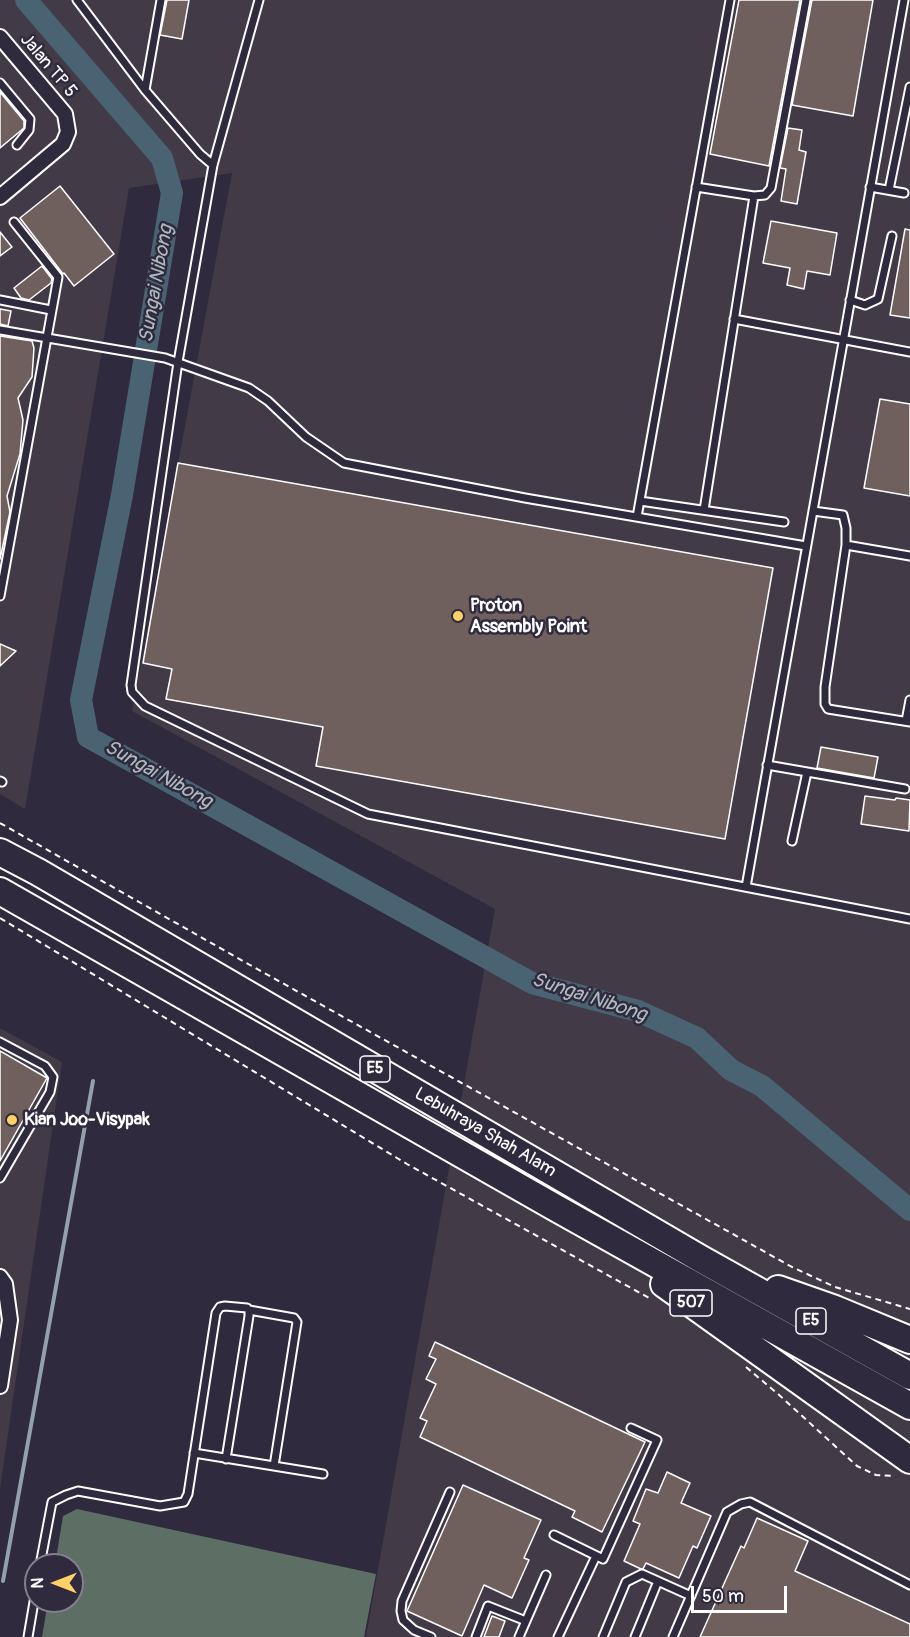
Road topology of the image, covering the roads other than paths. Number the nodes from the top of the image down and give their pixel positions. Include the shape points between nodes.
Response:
1 (77, 0) edge
2 (161, 0) edge
3 (259, 0) edge
4 (730, 0) edge
5 (806, 0) edge
6 (904, 0) edge
7 (0, 37) edge
8 (0, 83) edge
9 (910, 87) edge
10 (145, 90) junction
11 (17, 145) dead end
12 (213, 165) junction
13 (696, 187) junction
14 (870, 187) junction
15 (889, 190) junction
16 (904, 194) dead end
17 (754, 196) junction
18 (0, 197) edge
19 (14, 222) dead end
20 (892, 236) dead end
21 (0, 300) edge
22 (850, 300) junction
23 (51, 310) junction
24 (734, 319) junction
25 (0, 330) edge
26 (45, 338) junction
27 (843, 340) junction
28 (910, 352) edge
29 (178, 362) junction
30 (640, 501) junction
31 (704, 510) junction
32 (813, 511) junction
33 (637, 517) junction
34 (784, 522) dead end
35 (846, 545) junction
36 (806, 546) junction
37 (910, 556) edge
38 (0, 596) edge
39 (910, 700) edge
40 (908, 721) edge
41 (767, 765) junction
42 (807, 772) junction
43 (905, 789) dead end
44 (792, 842) dead end
45 (0, 843) edge
46 (0, 852) edge
47 (38, 872) junction
48 (746, 887) junction
49 (0, 891) edge
50 (910, 918) edge
51 (0, 1042) edge
52 (0, 1178) edge
53 (556, 1208) junction
54 (712, 1266) junction
55 (0, 1277) edge
56 (249, 1310) junction
57 (910, 1340) edge
58 (910, 1376) edge
59 (0, 1386) edge
60 (910, 1406) edge
61 (631, 1428) dead end
62 (194, 1453) junction
63 (226, 1459) junction
64 (274, 1466) junction
65 (903, 1468) edge
66 (323, 1474) dead end
67 (450, 1492) dead end
68 (554, 1535) dead end
69 (42, 1553) edge
70 (596, 1556) junction
71 (546, 1575) dead end
72 (658, 1581) junction
73 (910, 1585) edge
74 (691, 1596) junction
75 (32, 1613) edge
76 (526, 1621) junction
77 (27, 1637) edge
78 (431, 1637) edge
79 (476, 1637) edge
80 (519, 1637) edge
81 (558, 1637) edge
82 (603, 1637) edge
83 (635, 1637) edge
84 (674, 1637) edge

1 - 10 lane
2 - 10 lane
3 - 12 lane
4 - 13 lane
5 - 17 lane via 771,188 765,195
6 - 14 lane
7 - 18 street, Jalan TP 5 via 65,114 68,132 63,144
8 - 11 lane via 30,119 29,130
9 - 15 lane
10 - 12 lane
12 - 29 lane
13 - 17 lane
13 - 30 lane
14 - 15 lane
14 - 22 lane
15 - 16 lane
17 - 24 lane
19 - 23 lane via 58,277
20 - 22 lane via 878,299 865,305
21 - 23 lane
22 - 27 lane
23 - 26 lane
24 - 27 lane
24 - 31 lane
25 - 26 lane
26 - 29 lane
26 - 38 lane
27 - 28 lane
27 - 32 lane
29 - 33 lane via 249,388 344,464
29 - 48 lane via 131,684 132,692 145,706 368,814
30 - 31 lane
30 - 33 lane
31 - 34 lane
32 - 35 lane via 843,515
32 - 36 lane
33 - 36 lane
35 - 37 lane
35 - 40 lane via 825,704 828,709
36 - 41 lane
39 - 40 lane
41 - 42 lane
41 - 48 lane
42 - 43 lane
42 - 44 lane
45 - 47 highway
46 - 47 highway, Lebuhraya Shah Alam / E5
47 - 54 highway, Lebuhraya Shah Alam / E5
48 - 50 lane
49 - 53 highway, Lebuhraya Shah Alam / E5
51 - 52 lane via 45,1066 53,1077 50,1092
53 - 60 highway, Lebuhraya Shah Alam / E5
53 - 65 highway, 507
54 - 57 highway, 507
54 - 58 highway, Lebuhraya Shah Alam / E5
55 - 59 street via 5,1284 10,1320
56 - 62 lane via 225,1306 216,1313
56 - 63 lane
56 - 64 lane via 294,1318 297,1322
61 - 70 lane via 657,1440 603,1559
62 - 63 lane
62 - 69 lane via 184,1502 160,1506 78,1491 52,1502
63 - 64 lane
64 - 66 lane
67 - 78 lane via 402,1601 403,1620
68 - 70 lane
70 - 81 lane
71 - 76 lane
72 - 74 lane
72 - 82 lane via 642,1574 626,1582
72 - 83 lane
73 - 74 lane via 750,1502 727,1512
74 - 84 lane
75 - 77 lane
76 - 79 lane via 488,1606
76 - 80 lane

